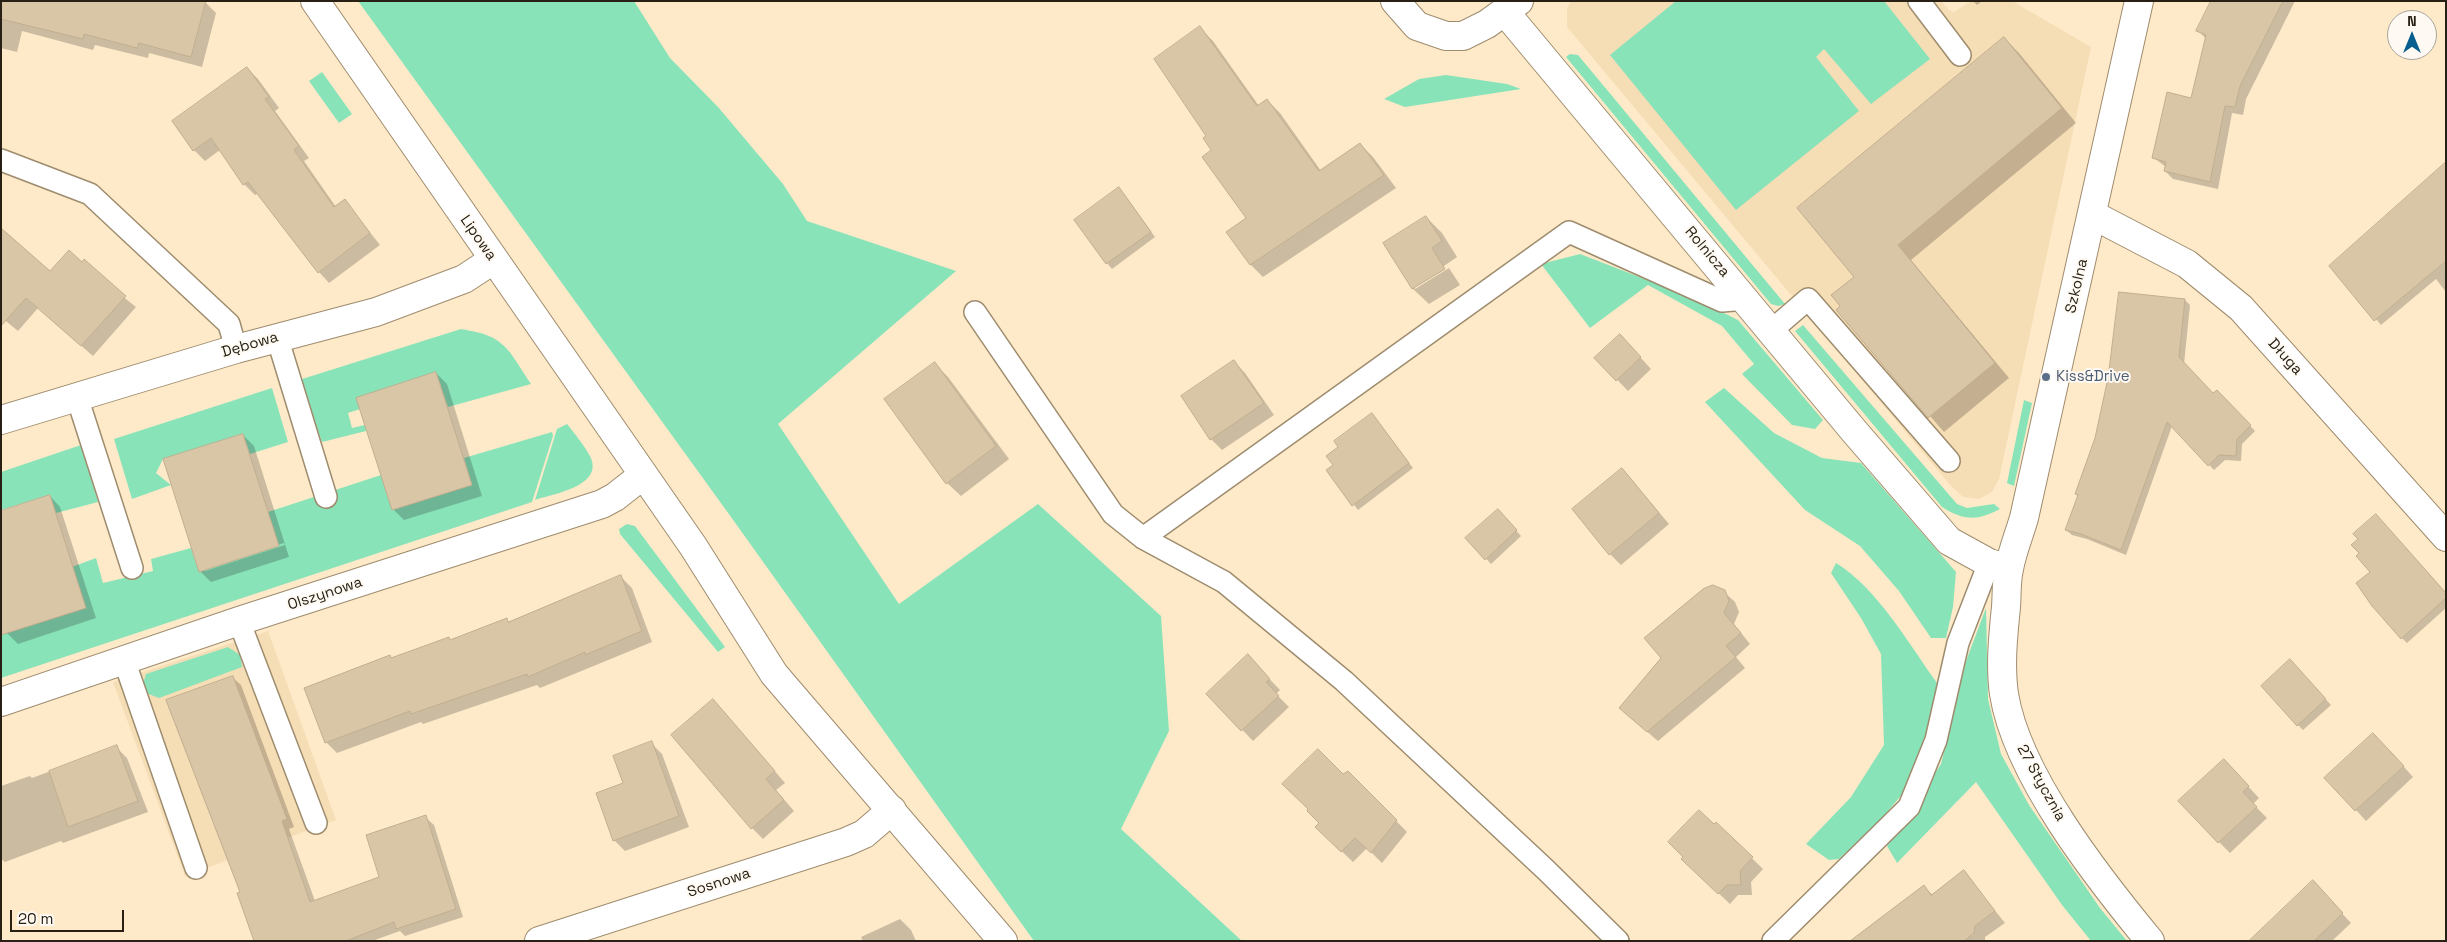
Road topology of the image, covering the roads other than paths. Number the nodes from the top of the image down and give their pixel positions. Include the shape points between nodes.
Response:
1 (315, 1) edge
2 (1395, 1) edge
3 (1919, 1) edge
4 (2139, 1) edge
5 (1512, 6) edge
6 (1960, 54) dead end
7 (1, 160) edge
8 (2092, 215) junction
9 (494, 260) junction
10 (1746, 299) junction
11 (975, 312) dead end
12 (1772, 330) junction
13 (277, 337) junction
14 (236, 349) junction
15 (77, 396) junction
16 (1, 420) edge
17 (1949, 461) dead end
18 (643, 475) junction
19 (326, 497) dead end
20 (1143, 538) junction
21 (2446, 538) edge
22 (1999, 566) junction
23 (132, 568) dead end
24 (239, 621) junction
25 (124, 660) junction
26 (1, 702) edge
27 (892, 810) junction
28 (316, 823) dead end
29 (196, 868) dead end
30 (539, 941) edge
31 (1003, 941) edge
32 (1618, 941) edge
33 (1772, 941) edge
34 (2150, 941) edge

1 - 9 street, Lipowa
2 - 5 street, Rolnicza via 1417,26 1439,35 1463,36
3 - 6 lane
4 - 8 street, Szkolna
5 - 10 street, Rolnicza
7 - 14 lane via 90,194 229,324
8 - 21 street, Długa via 2187,264 2241,308
8 - 22 street, Szkolna via 2024,518
9 - 13 street, Dębowa via 464,279 376,312
9 - 18 street, Lipowa
10 - 12 street, Rolnicza
10 - 20 lane via 1722,301 1569,232
11 - 20 lane via 1113,514
12 - 17 lane via 1808,299
12 - 22 street, Rolnicza via 1949,541
13 - 14 street, Dębowa
13 - 19 lane
14 - 15 street, Dębowa
15 - 16 street, Dębowa
15 - 23 lane
18 - 24 street, Olszynowa via 602,504
18 - 27 street, Lipowa via 693,546 774,674
20 - 32 lane via 1224,582 1344,681
22 - 33 lane via 1958,643 1936,740 1909,806
22 - 34 street, 27 Stycznia via 2004,694 2013,730 2029,767 2065,826
24 - 25 street, Olszynowa
24 - 28 lane
25 - 26 street, Olszynowa
25 - 29 lane
27 - 30 street, Sosnowa via 864,834 846,842
27 - 31 street, Lipowa

